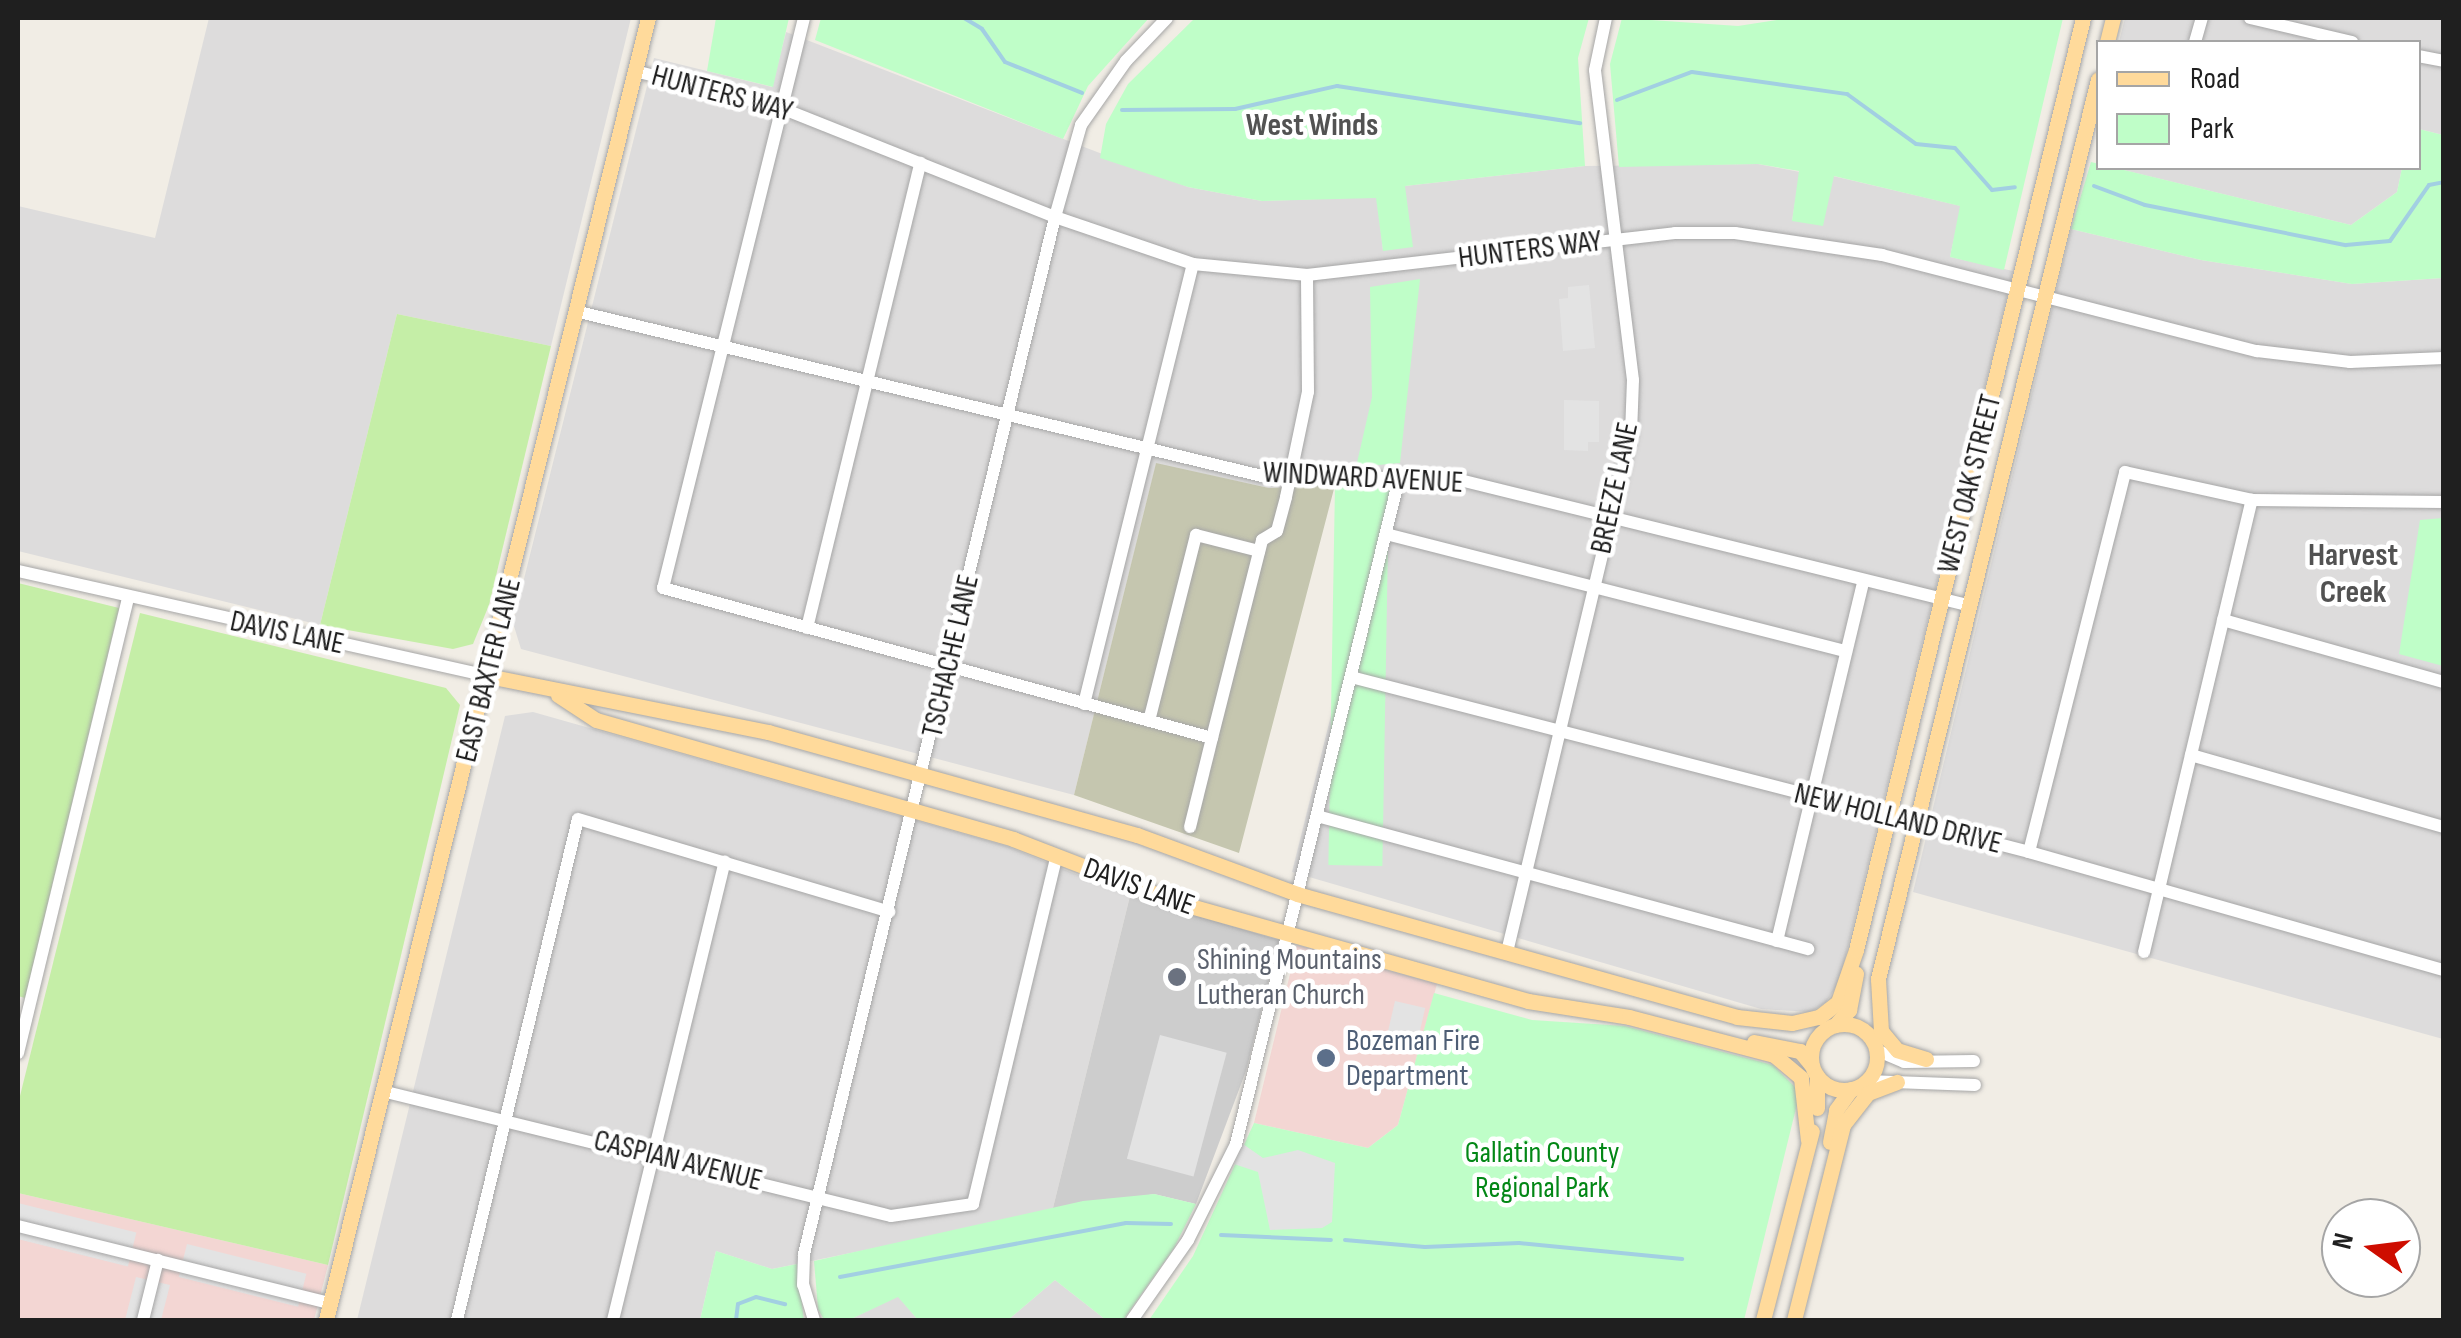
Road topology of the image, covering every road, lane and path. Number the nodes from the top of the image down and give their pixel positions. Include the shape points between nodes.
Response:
1 (648, 18) edge
2 (804, 18) edge
3 (1167, 18) edge
4 (1606, 18) edge
5 (2083, 18) edge
6 (2250, 18) edge
7 (2339, 40) edge
8 (636, 71) junction
9 (2096, 87) edge
10 (782, 108) junction
11 (920, 163) junction
12 (1055, 217) junction
13 (1615, 240) junction
14 (1193, 264) junction
15 (1307, 275) junction
16 (2018, 288) junction
17 (2046, 294) junction
18 (579, 312) junction
19 (722, 347) junction
20 (2444, 358) edge
21 (866, 382) junction
22 (1008, 417) junction
23 (1148, 448) junction
24 (1400, 475) junction
25 (1289, 477) junction
26 (2252, 500) junction
27 (2444, 502) edge
28 (1610, 516) junction
29 (1386, 534) junction
30 (1259, 552) junction
31 (18, 571) edge
32 (1864, 580) junction
33 (1594, 584) junction
34 (128, 599) junction
35 (1942, 600) junction
36 (1972, 606) junction
37 (2224, 620) junction
38 (807, 628) junction
39 (1846, 650) junction
40 (949, 668) junction
41 (488, 676) junction
42 (1351, 677) junction
43 (2444, 682) edge
44 (556, 694) junction
45 (1084, 704) junction
46 (1148, 721) junction
47 (1560, 729) junction
48 (1212, 738) junction
49 (2191, 756) junction
50 (922, 777) junction
51 (1811, 797) junction
52 (914, 810) junction
53 (1317, 816) junction
54 (1888, 816) junction
55 (1915, 824) junction
56 (1190, 826) dead end
57 (2444, 827) edge
58 (2029, 852) junction
59 (1056, 856) junction
60 (725, 861) junction
61 (1526, 873) junction
62 (2159, 890) junction
63 (1298, 894) junction
64 (889, 912) junction
65 (1287, 934) junction
66 (1777, 941) junction
67 (1808, 949) dead end
68 (1856, 950) junction
69 (1507, 952) junction
70 (2144, 952) dead end
71 (2444, 970) edge
72 (1878, 980) junction
73 (23, 1004) edge
74 (1737, 1016) junction
75 (1831, 1028) junction
76 (1735, 1043) junction
77 (1874, 1044) junction
78 (18, 1053) edge
79 (1926, 1059) junction
80 (1974, 1061) dead end
81 (1815, 1071) junction
82 (1898, 1082) junction
83 (1859, 1085) junction
84 (1975, 1085) dead end
85 (382, 1091) junction
86 (506, 1120) junction
87 (1808, 1140) junction
88 (653, 1156) junction
89 (1828, 1182) junction
90 (821, 1195) junction
91 (18, 1226) edge
92 (158, 1260) junction
93 (330, 1303) junction
94 (144, 1320) edge
95 (326, 1320) edge
96 (457, 1320) edge
97 (613, 1320) edge
98 (814, 1320) edge
99 (1132, 1320) edge
100 (1763, 1320) edge
101 (1794, 1320) edge

1 - 8 main road, EAST BAXTER LANE
2 - 10 street
3 - 12 street, TSCHACHE LANE via 1126,61 1081,125
4 - 13 street, BREEZE LANE via 1594,70
5 - 16 main road, WEST OAK STREET
6 - 7 street
8 - 10 street, HUNTERS WAY
8 - 18 main road, EAST BAXTER LANE
9 - 17 main road, WEST OAK STREET
10 - 11 street, HUNTERS WAY
10 - 19 street
11 - 12 street, HUNTERS WAY
11 - 21 street
12 - 14 street, HUNTERS WAY
12 - 22 street, TSCHACHE LANE
13 - 15 street, HUNTERS WAY
13 - 16 street, HUNTERS WAY via 1702,232 1802,240
13 - 28 street, BREEZE LANE via 1633,380 1631,434
14 - 15 street, HUNTERS WAY
14 - 23 street
15 - 25 street via 1308,392
16 - 17 street, HUNTERS WAY
16 - 35 main road, WEST OAK STREET
17 - 20 street, HUNTERS WAY via 2257,351 2350,362
17 - 36 main road, WEST OAK STREET
18 - 19 street, WINDWARD AVENUE
18 - 41 main road, EAST BAXTER LANE
19 - 21 street, WINDWARD AVENUE
19 - 38 street via 663,588
21 - 22 street, WINDWARD AVENUE
21 - 38 street
22 - 23 street, WINDWARD AVENUE
22 - 40 street, TSCHACHE LANE
23 - 25 street, WINDWARD AVENUE
23 - 45 street
24 - 25 street, WINDWARD AVENUE
24 - 28 street, WINDWARD AVENUE via 1456,479
24 - 29 street
25 - 30 street via 1278,531 1262,540
26 - 27 street
26 - 37 street
26 - 58 street via 2125,472
28 - 32 street, WINDWARD AVENUE
28 - 33 street, BREEZE LANE
29 - 33 street
29 - 42 street
30 - 46 street via 1196,535
30 - 48 street
31 - 34 street, DAVIS LANE
32 - 35 street, WINDWARD AVENUE
32 - 39 street
33 - 39 street
33 - 47 street, BREEZE LANE
34 - 41 street, DAVIS LANE
34 - 73 street
35 - 36 street, WINDWARD AVENUE
35 - 54 main road, WEST OAK STREET
36 - 55 main road, WEST OAK STREET
37 - 43 street
37 - 49 street
38 - 40 street
39 - 51 street
40 - 45 street
40 - 50 street, TSCHACHE LANE
41 - 44 main road, DAVIS LANE
41 - 85 main road, EAST BAXTER LANE
42 - 47 street, NEW HOLLAND DRIVE
42 - 53 street
44 - 50 main road, DAVIS LANE via 601,694 676,711
44 - 52 main road, DAVIS LANE via 596,720
45 - 46 street
46 - 48 street
47 - 51 street, NEW HOLLAND DRIVE
47 - 61 street, BREEZE LANE
48 - 56 street
49 - 57 street
49 - 62 street
50 - 52 street, TSCHACHE LANE
50 - 63 main road, DAVIS LANE via 1137,835
51 - 54 street, NEW HOLLAND DRIVE
51 - 66 street
52 - 59 main road, DAVIS LANE
52 - 64 street, TSCHACHE LANE
53 - 61 street
53 - 63 street
54 - 55 street, NEW HOLLAND DRIVE
54 - 68 main road, WEST OAK STREET
55 - 58 street, NEW HOLLAND DRIVE
55 - 72 main road, WEST OAK STREET
58 - 62 street, NEW HOLLAND DRIVE
59 - 65 main road, DAVIS LANE via 1139,891
59 - 90 street, CASPIAN AVENUE via 974,1204 891,1216
60 - 64 street
60 - 86 street via 578,819
60 - 88 street
61 - 66 street
61 - 69 street, BREEZE LANE
62 - 70 street
62 - 71 street, NEW HOLLAND DRIVE
63 - 65 street
63 - 69 main road, DAVIS LANE
64 - 90 street, TSCHACHE LANE
65 - 76 main road, DAVIS LANE via 1528,1001
65 - 99 street via 1236,1144 1188,1240
66 - 67 street
68 - 74 main road via 1838,1002 1820,1017 1792,1023
68 - 75 main road via 1849,1010
69 - 74 main road, DAVIS LANE
72 - 77 main road via 1868,1013
72 - 79 main road via 1881,1031 1897,1050
73 - 78 street
74 - 75 main road via 1781,1029
75 - 77 main road via 1856,1026
75 - 81 main road via 1813,1046
76 - 81 main road via 1788,1046
76 - 87 main road via 1778,1057 1801,1078
77 - 79 street via 1895,1060
77 - 83 main road
79 - 80 street
81 - 83 main road via 1835,1089
81 - 87 main road
82 - 83 street
82 - 84 street
82 - 89 main road via 1868,1093 1850,1111
83 - 89 main road via 1836,1110
85 - 86 street, CASPIAN AVENUE
85 - 93 main road, EAST BAXTER LANE
86 - 88 street, CASPIAN AVENUE
86 - 96 street
87 - 100 main road
88 - 90 street, CASPIAN AVENUE
88 - 97 street
89 - 101 main road
90 - 98 street, TSCHACHE LANE via 804,1254 803,1285
91 - 92 street
92 - 93 street
92 - 94 street
93 - 95 main road, EAST BAXTER LANE

